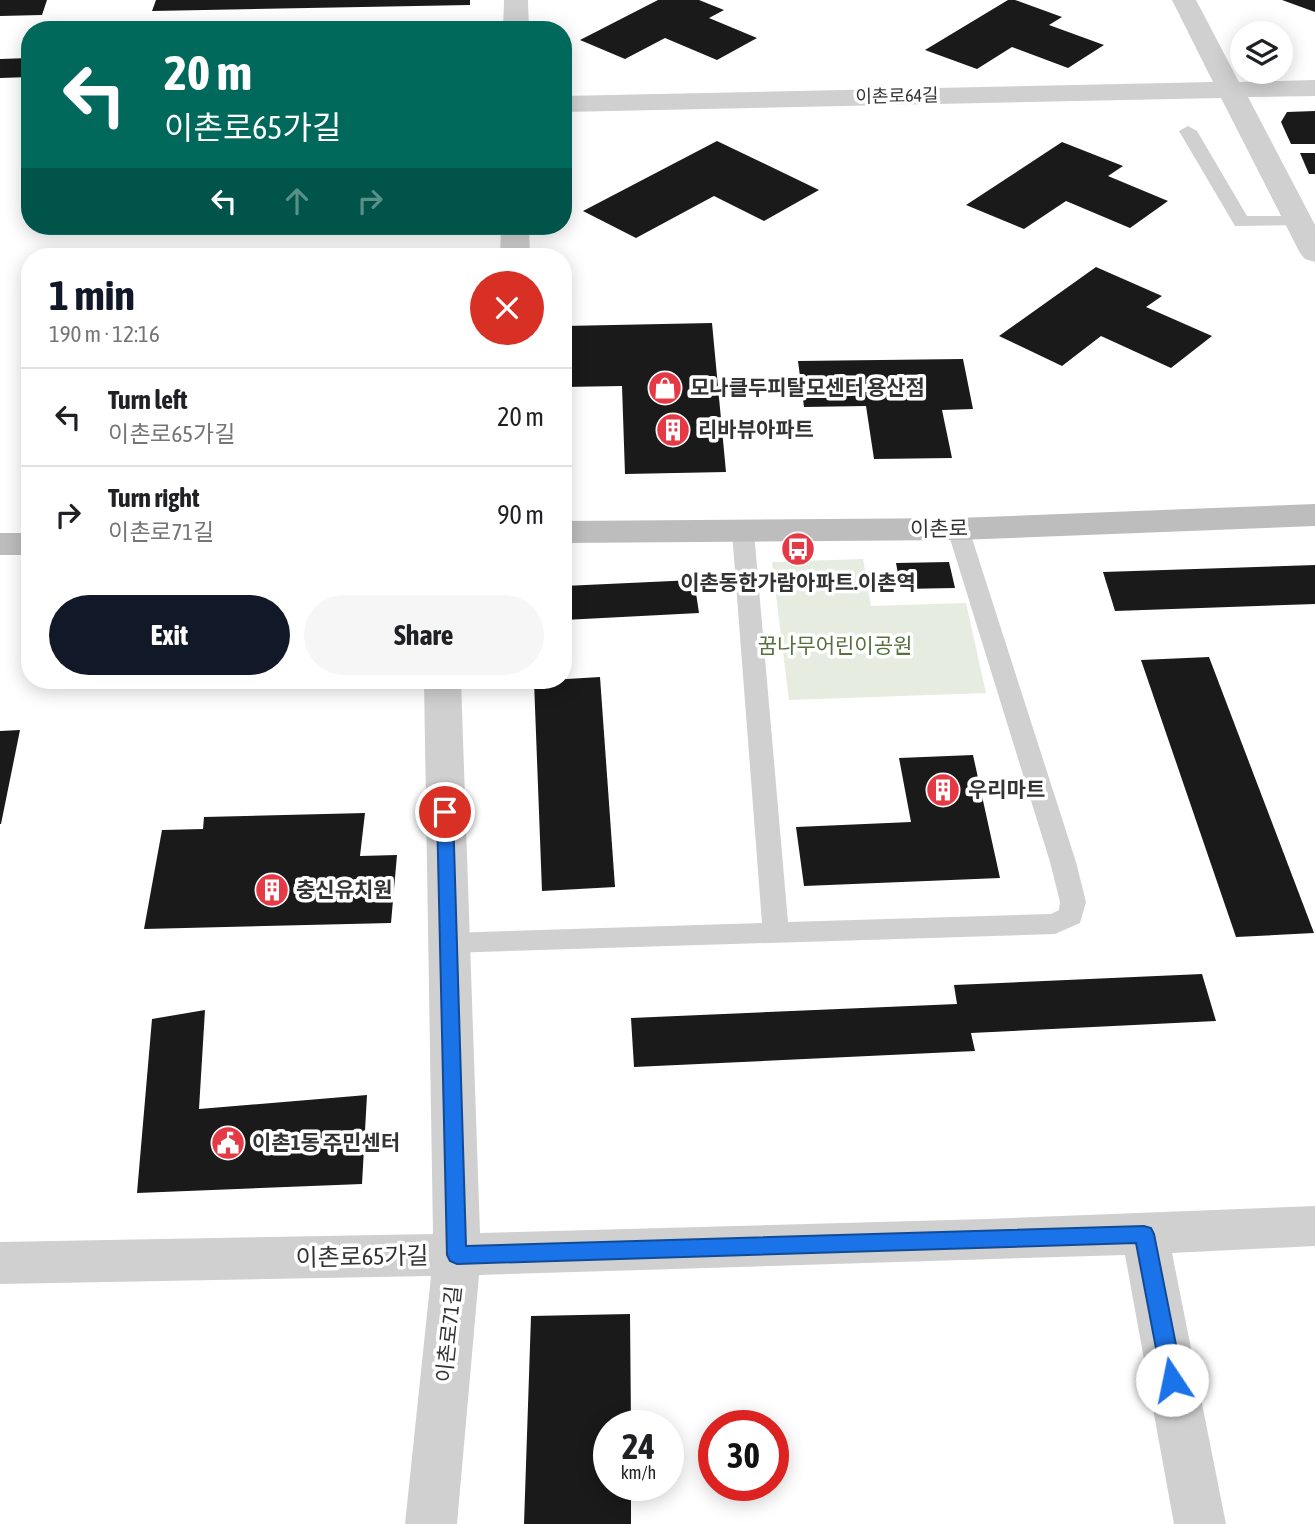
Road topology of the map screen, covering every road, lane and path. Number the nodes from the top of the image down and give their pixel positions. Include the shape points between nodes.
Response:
1 (516, 0) edge
2 (1184, 0) edge
3 (516, 21) edge
4 (1315, 88) edge
5 (1230, 89) junction
6 (572, 104) edge
7 (1188, 131) dead end
8 (1298, 220) junction
9 (1315, 253) edge
10 (1315, 515) edge
11 (958, 529) junction
12 (572, 532) edge
13 (743, 533) junction
14 (0, 544) edge
15 (21, 544) edge
16 (442, 689) edge
17 (776, 934) junction
18 (448, 943) junction
19 (1315, 1226) edge
20 (1144, 1234) junction
21 (457, 1255) junction
22 (0, 1264) edge
23 (431, 1524) edge
24 (1200, 1524) edge

1 - 3 street
2 - 5 street
4 - 5 street, 이촌로64길
5 - 6 street, 이촌로64길
5 - 8 street
7 - 8 lane via 1241,222
8 - 9 street
10 - 11 street, 이촌로
11 - 13 street, 이촌로
11 - 17 lane via 1063,862 1073,902 1071,916 1055,924
12 - 13 street, 이촌로
13 - 17 lane
14 - 15 street
16 - 18 street, 이촌로71길
17 - 18 lane
18 - 21 street, 이촌로71길
19 - 20 street, 이촌로65가길
20 - 21 street, 이촌로65가길
20 - 24 street
21 - 22 street, 이촌로65가길
21 - 23 street, 이촌로71길

